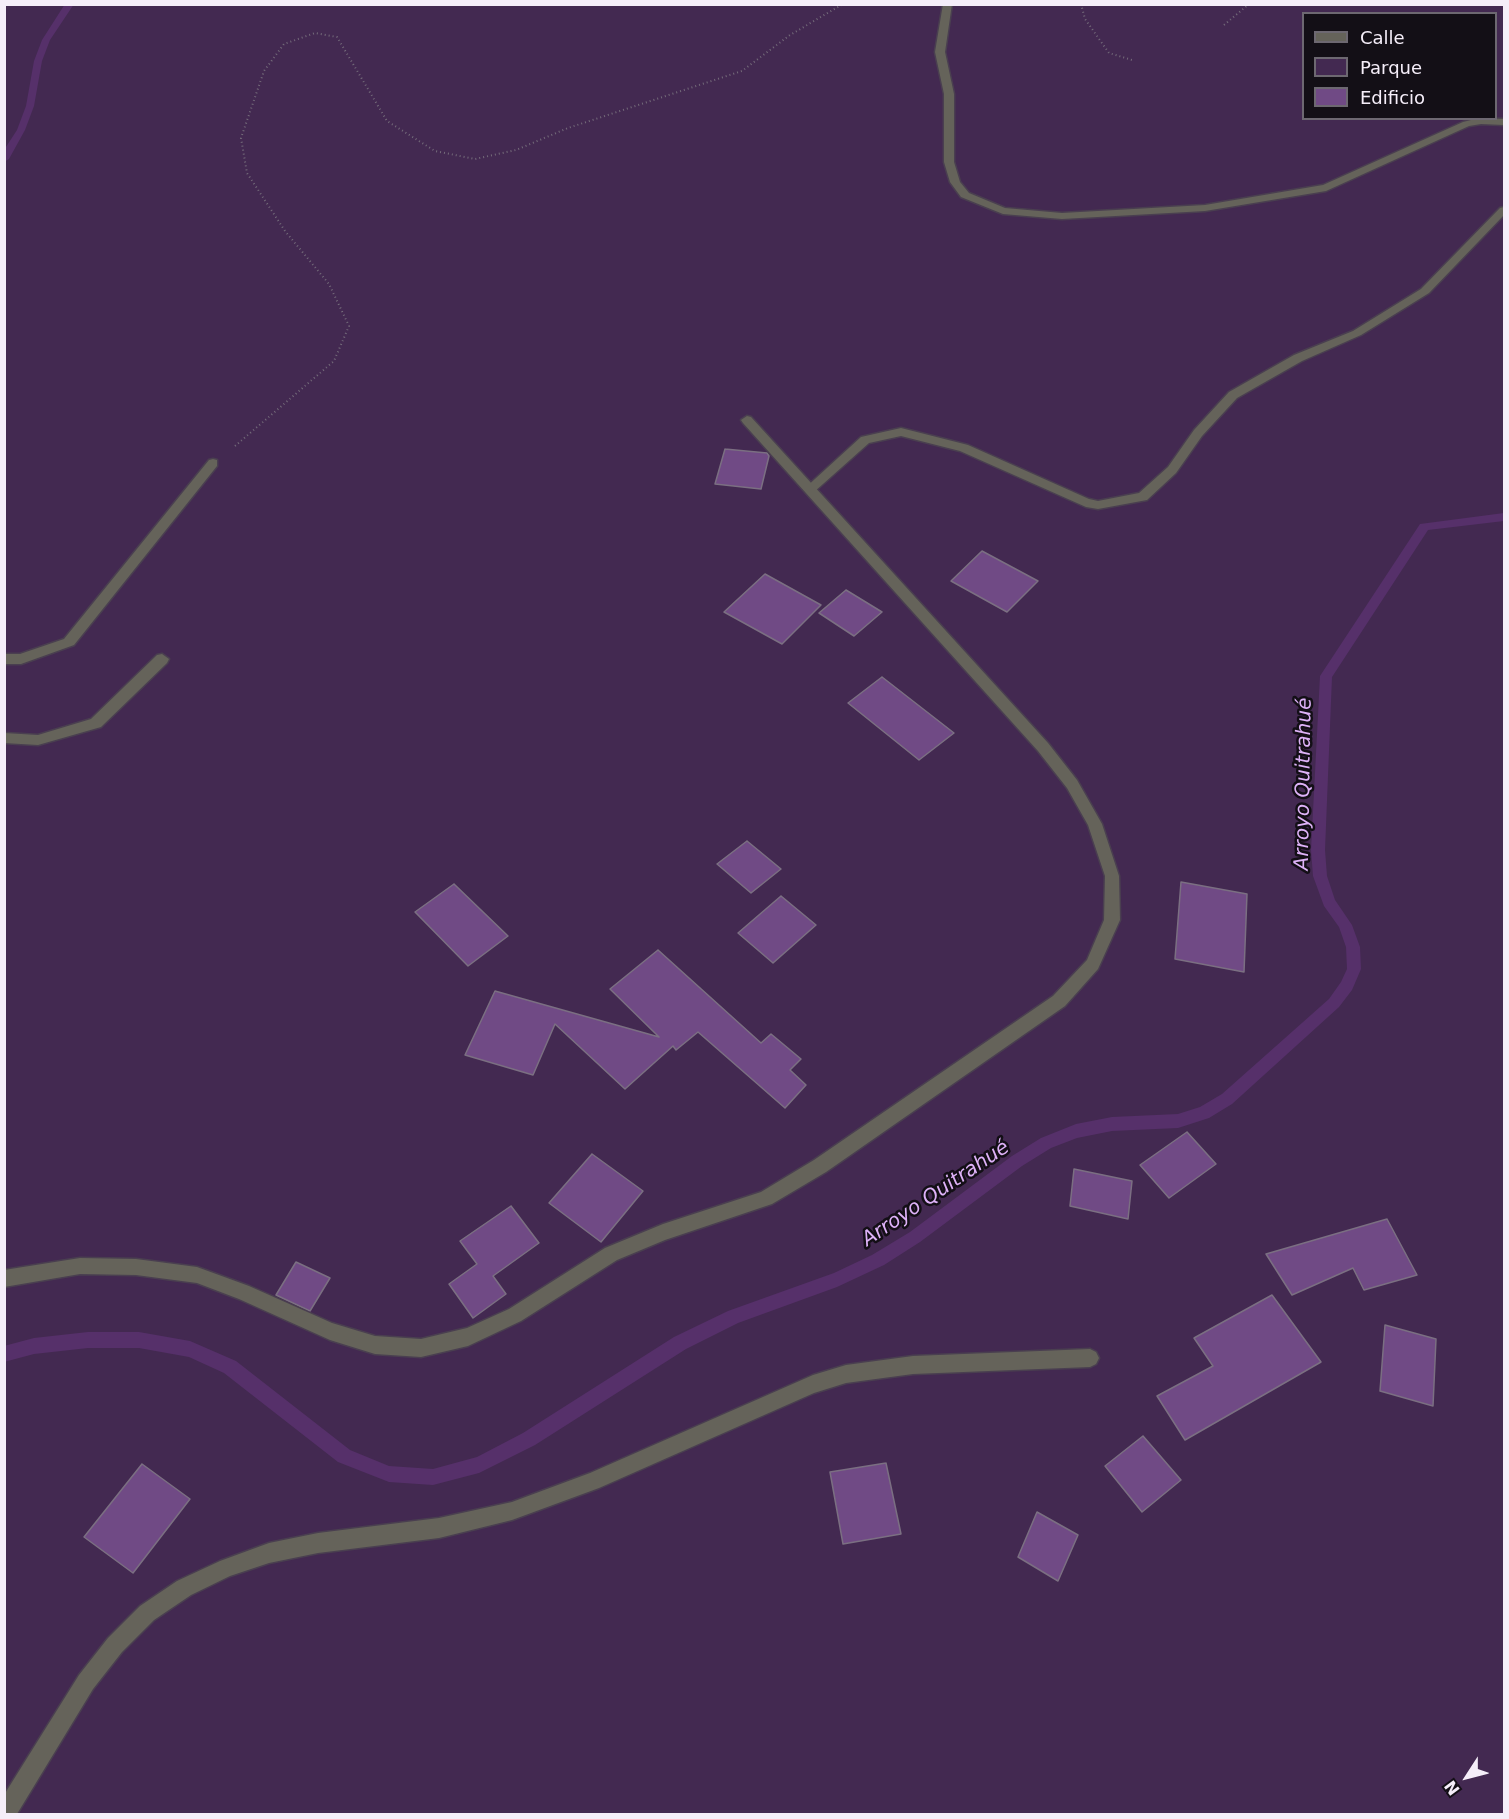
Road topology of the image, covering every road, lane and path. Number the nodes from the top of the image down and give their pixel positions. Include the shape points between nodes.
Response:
1 (843, 4) edge
2 (948, 4) edge
3 (1081, 4) edge
4 (1249, 4) edge
5 (1224, 25) dead end
6 (1132, 60) dead end
7 (1504, 122) edge
8 (1504, 210) edge
9 (747, 420) dead end
10 (213, 463) joint
11 (810, 489) junction
12 (4, 659) edge
13 (162, 659) dead end
14 (4, 738) edge
15 (4, 1279) edge
16 (1089, 1358) dead end
17 (5, 1815) edge

1 - 10 path via 790,35 742,71 568,128 516,150 475,159 435,151 387,121 337,37 315,33 285,44 264,71 241,138 248,173 285,231 329,284 349,326 334,361
2 - 7 street via 940,52 949,94 949,162 955,182 965,195 1003,211 1062,216 1204,208 1326,188 1466,124
3 - 6 path via 1085,19 1109,53
4 - 5 path
8 - 11 street via 1425,291 1357,333 1298,358 1233,395 1198,433 1172,470 1143,496 1098,505 1086,503 964,448 901,432 865,440
9 - 11 street
10 - 12 street via 69,642 21,659
11 - 15 street via 1043,747 1072,784 1095,824 1113,876 1112,920 1093,964 1059,1002 820,1166 766,1198 663,1232 611,1254 515,1315 468,1337 421,1348 375,1345 330,1331 197,1275 136,1267 80,1266
13 - 14 street via 96,723 38,740
16 - 17 street via 913,1365 846,1374 813,1384 592,1481 512,1511 439,1528 318,1543 269,1553 226,1568 184,1588 147,1613 115,1645 86,1682

